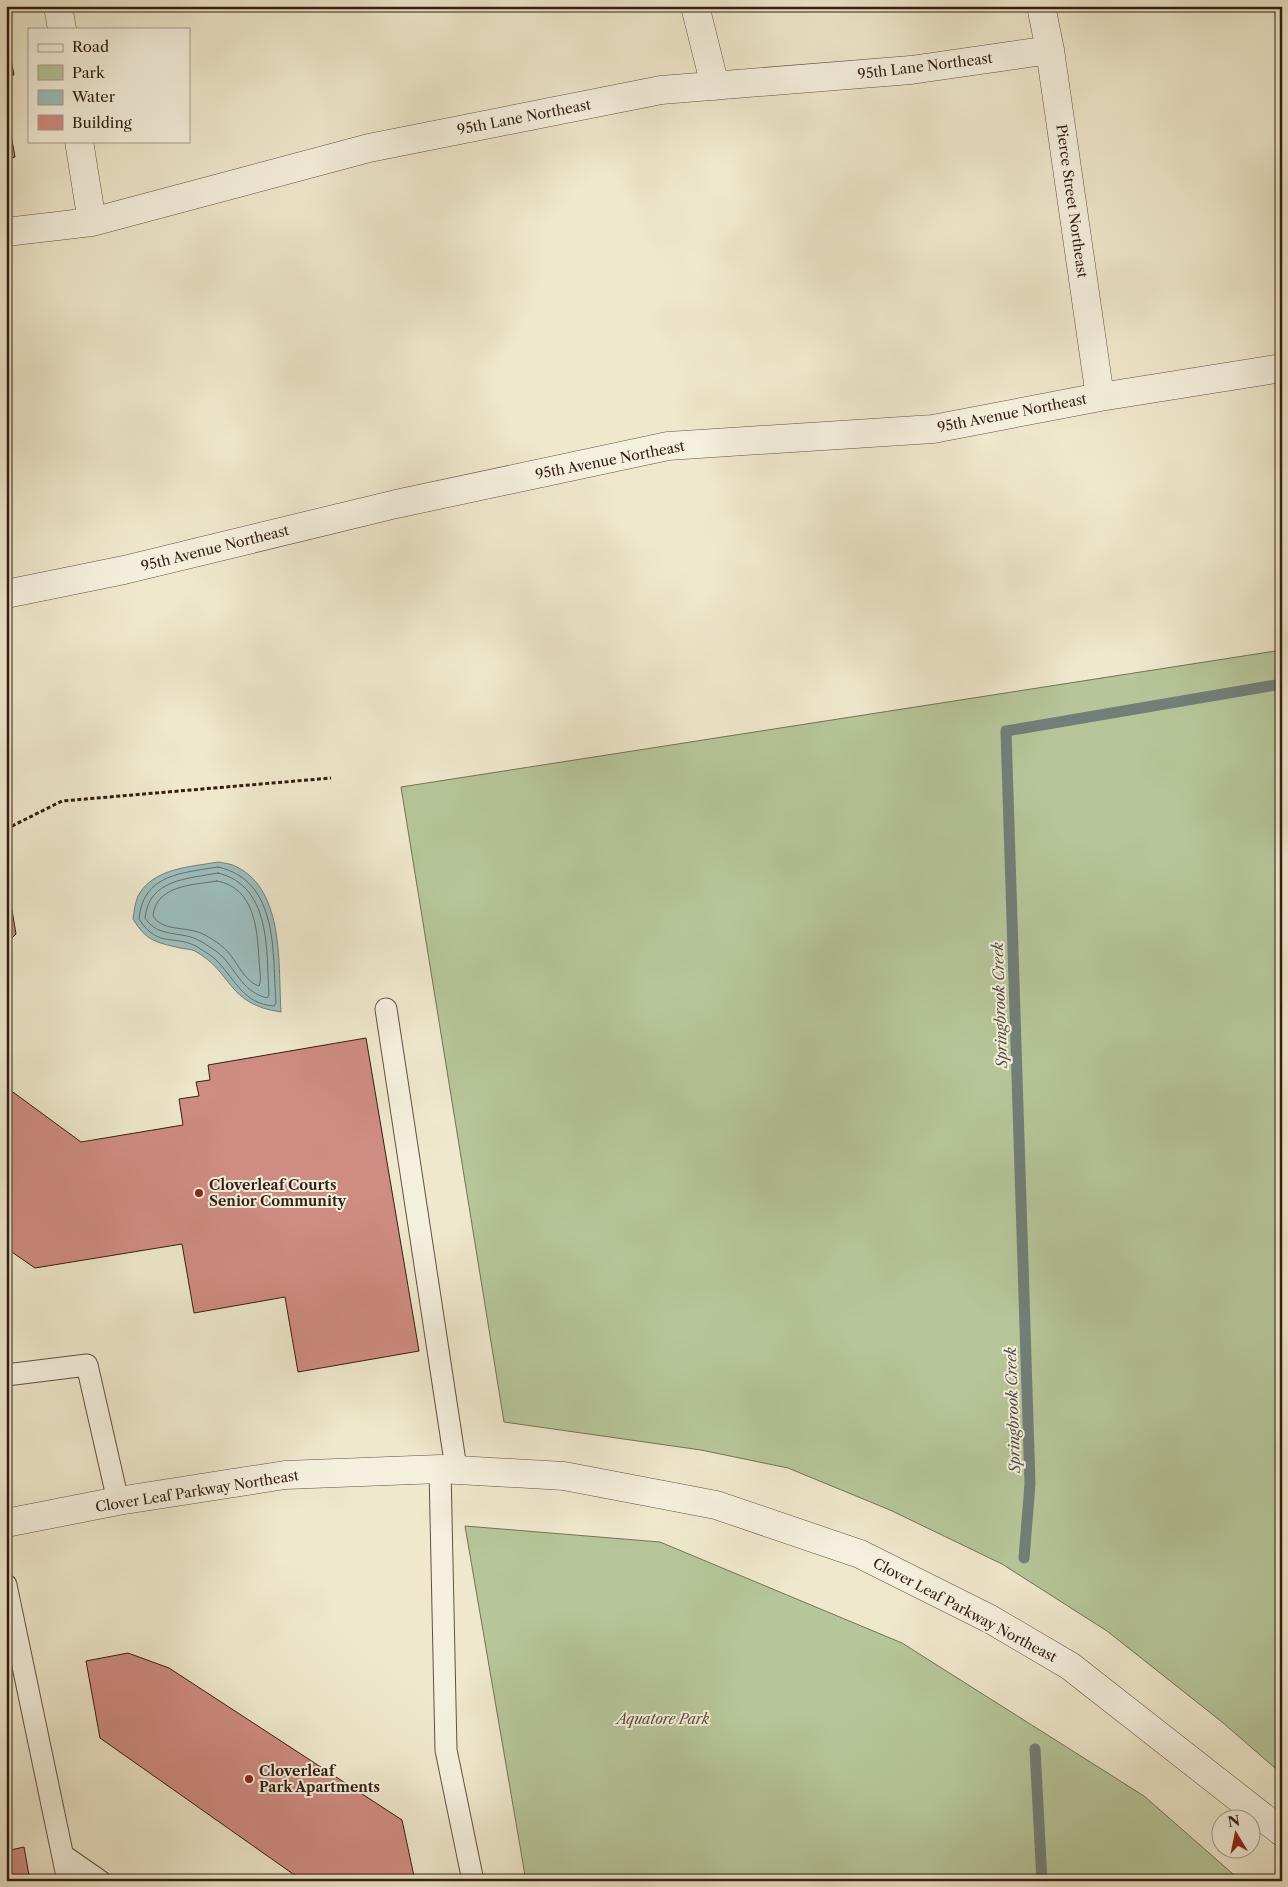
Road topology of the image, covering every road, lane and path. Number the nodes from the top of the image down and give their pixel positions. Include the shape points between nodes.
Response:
1 (58, 6) edge
2 (695, 6) edge
3 (1041, 6) edge
4 (62, 28) edge
5 (1050, 50) junction
6 (715, 86) junction
7 (80, 142) edge
8 (92, 222) junction
9 (6, 232) edge
10 (1282, 368) edge
11 (1100, 397) junction
12 (6, 594) edge
13 (331, 778) dead end
14 (6, 829) edge
15 (386, 1009) dead end
16 (6, 1375) edge
17 (448, 1468) junction
18 (118, 1502) junction
19 (6, 1523) edge
20 (6, 1585) edge
21 (1282, 1832) edge
22 (64, 1856) junction
23 (68, 1881) edge
24 (100, 1881) edge
25 (473, 1881) edge

1 - 4 street
2 - 6 street
3 - 5 street, Pierce Street Northeast
5 - 6 street, 95th Lane Northeast via 911,70
5 - 11 street, Pierce Street Northeast
6 - 8 street, 95th Lane Northeast via 661,90 369,148
7 - 8 street
8 - 9 street, 95th Lane Northeast
10 - 11 street, 95th Avenue Northeast
11 - 12 street, 95th Avenue Northeast via 933,429 668,446 396,504 124,570
13 - 14 path via 62,801
15 - 17 lane
16 - 18 lane via 88,1365
17 - 18 street, Clover Leaf Parkway Northeast via 285,1475
17 - 21 street, Clover Leaf Parkway Northeast via 564,1476 716,1505 860,1554 990,1619 1070,1666
17 - 25 lane via 446,1750
18 - 19 street, Clover Leaf Parkway Northeast
20 - 22 lane
22 - 23 lane
22 - 24 lane

